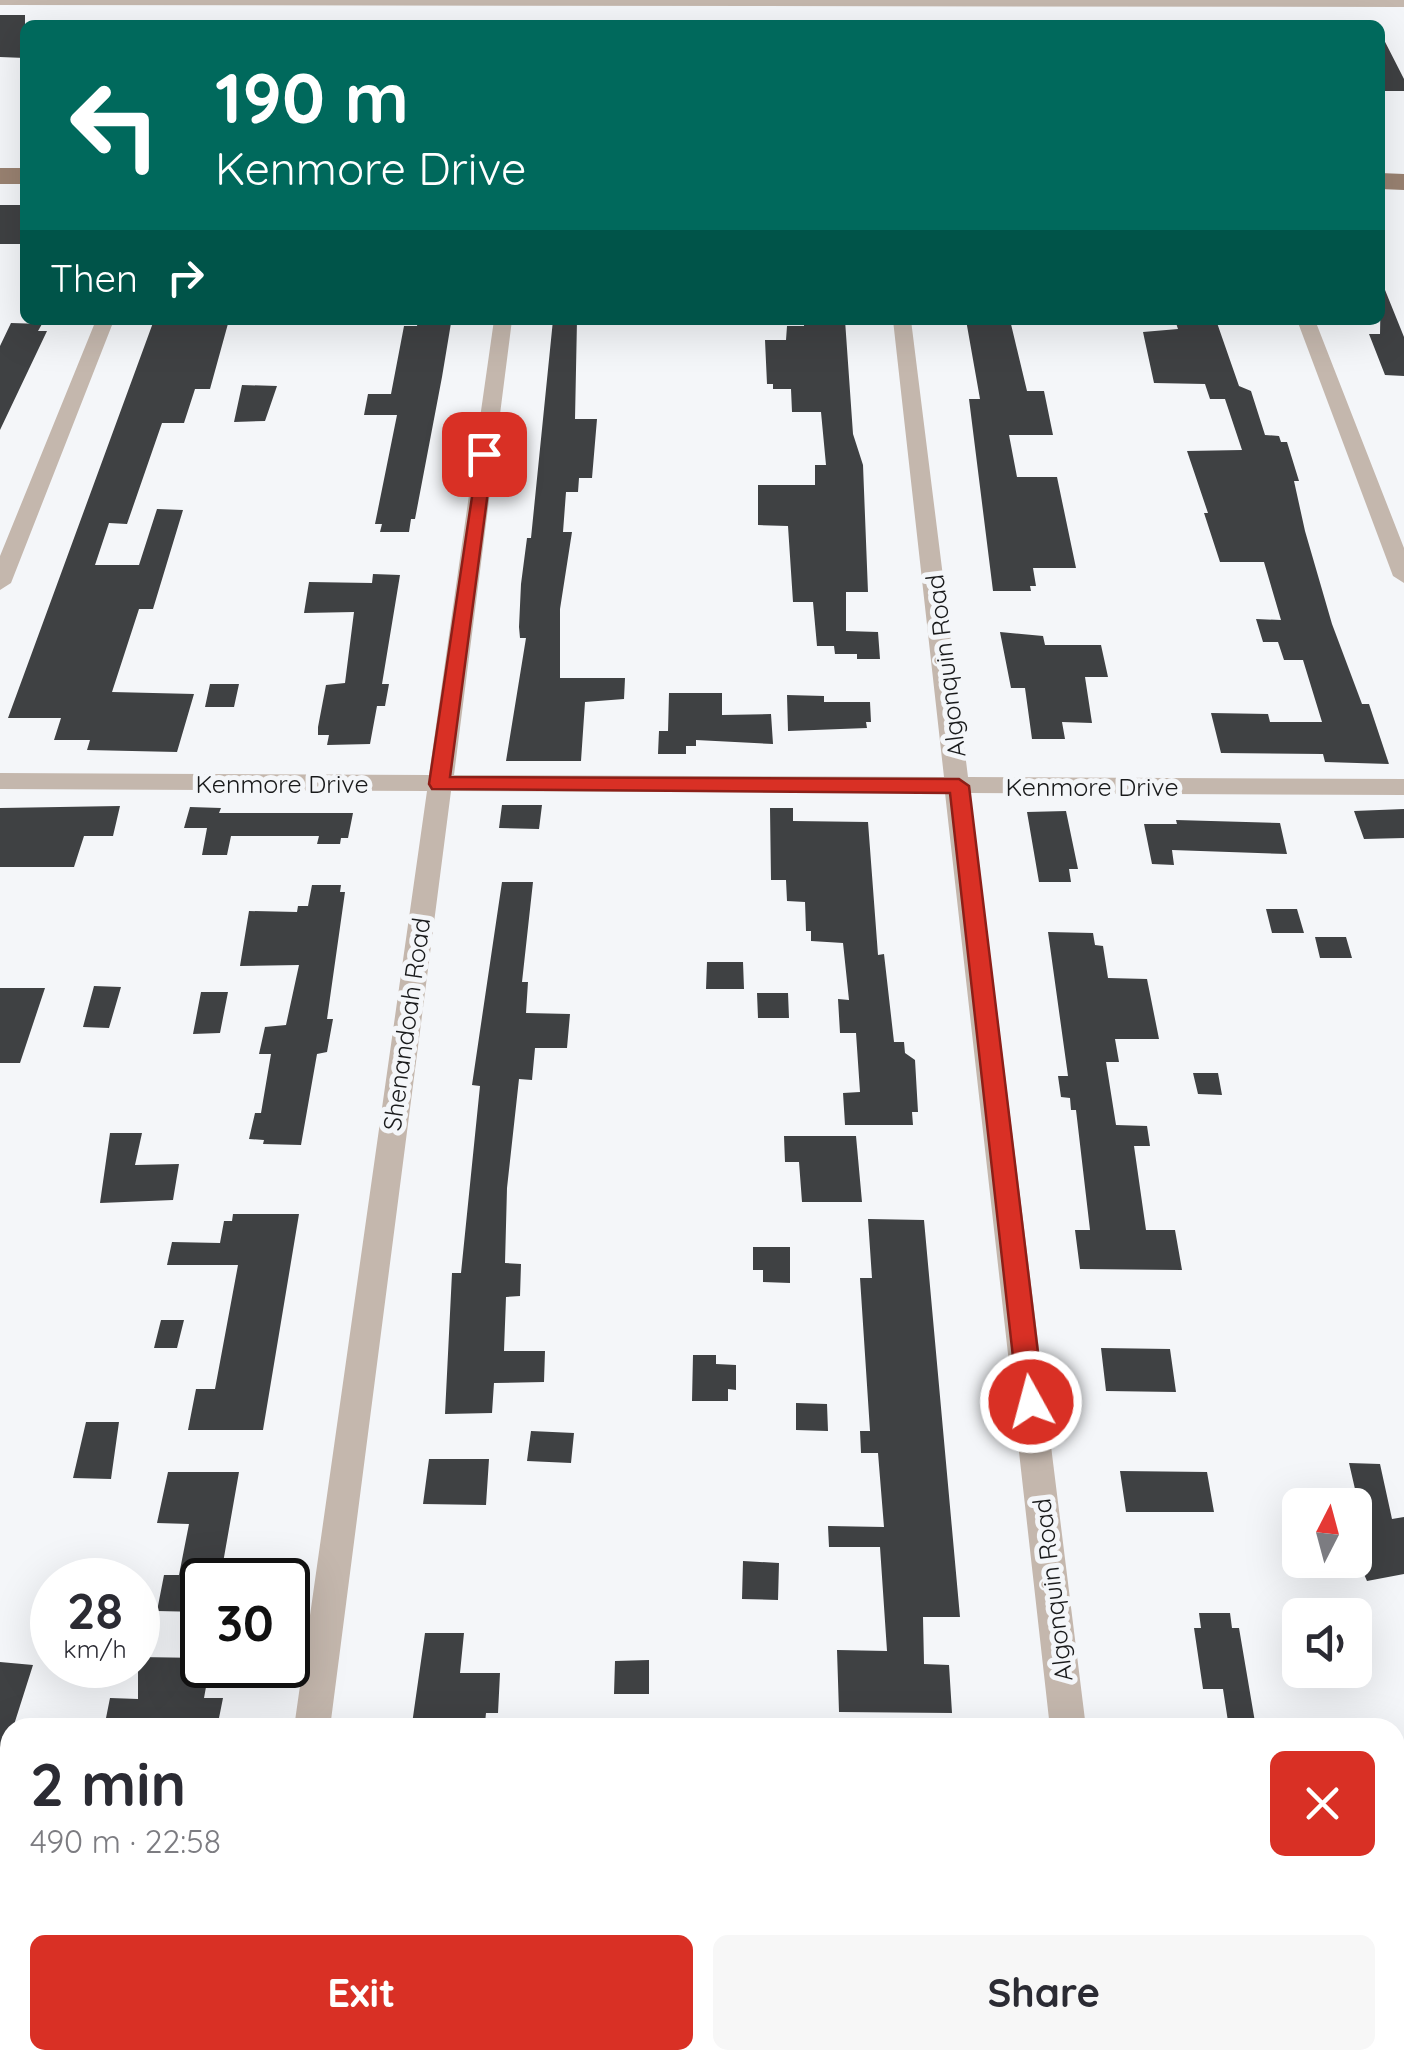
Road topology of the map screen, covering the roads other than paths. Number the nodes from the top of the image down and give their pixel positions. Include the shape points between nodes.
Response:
1 (0, 0) edge
2 (869, 1) edge
3 (1186, 1) edge
4 (1403, 2) edge
5 (227, 5) edge
6 (102, 325) edge
7 (502, 325) edge
8 (903, 325) edge
9 (1308, 325) edge
10 (1404, 576) edge
11 (0, 582) edge
12 (0, 781) edge
13 (439, 784) junction
14 (959, 786) junction
15 (1404, 787) edge
16 (313, 1718) edge
17 (1067, 1718) edge

1 - 5 street
2 - 3 street
2 - 5 street
3 - 4 street
6 - 11 street
7 - 13 street, Shenandoah Road
8 - 14 street, Algonquin Road
9 - 10 street
12 - 13 street, Kenmore Drive
13 - 14 street, Kenmore Drive
13 - 16 street, Shenandoah Road
14 - 15 street, Kenmore Drive
14 - 17 street, Algonquin Road

